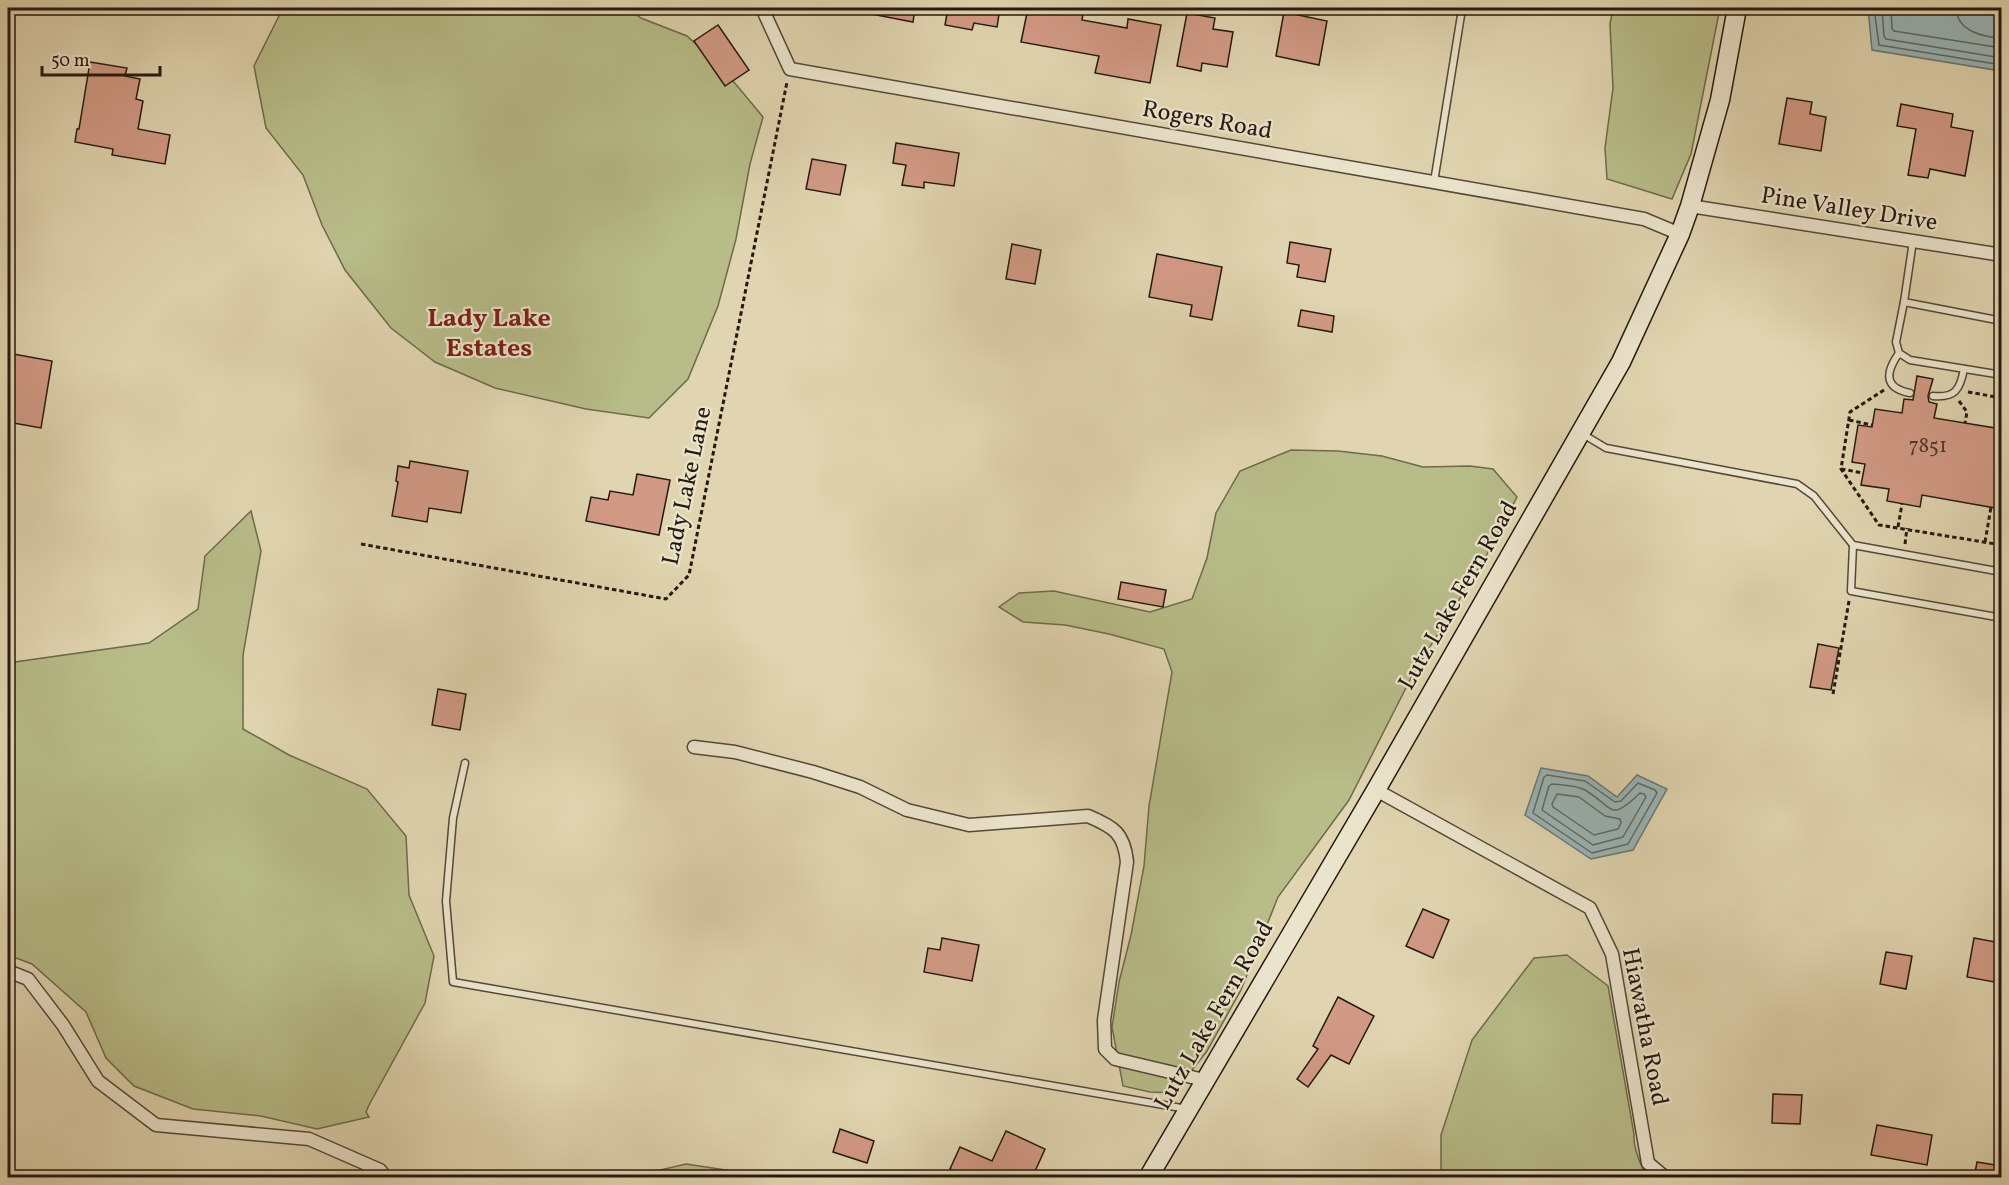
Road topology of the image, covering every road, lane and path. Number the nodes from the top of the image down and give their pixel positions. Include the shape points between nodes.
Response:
1 (762, 8) edge
2 (1737, 8) edge
3 (1462, 9) dead end
4 (790, 69) junction
5 (1434, 183) junction
6 (1690, 206) junction
7 (1680, 234) junction
8 (1913, 241) junction
9 (2001, 255) edge
10 (1904, 302) junction
11 (2001, 321) edge
12 (1899, 353) junction
13 (1964, 369) junction
14 (2001, 375) edge
15 (1884, 390) dead end
16 (1910, 393) dead end
17 (1933, 396) dead end
18 (2001, 398) edge
19 (1959, 400) junction
20 (1954, 404) dead end
21 (1849, 420) junction
22 (1965, 423) dead end
23 (1872, 425) dead end
24 (1580, 433) junction
25 (1841, 469) junction
26 (1863, 473) dead end
27 (1902, 504) dead end
28 (1991, 507) dead end
29 (1898, 527) junction
30 (1907, 528) junction
31 (1985, 542) junction
32 (361, 544) dead end
33 (1853, 545) junction
34 (2001, 545) edge
35 (1903, 554) junction
36 (2001, 572) edge
37 (1851, 591) junction
38 (2001, 618) edge
39 (1833, 694) dead end
40 (694, 747) dead end
41 (465, 763) dead end
42 (1376, 790) junction
43 (8, 970) edge
44 (1204, 1080) junction
45 (1187, 1109) junction
46 (386, 1178) edge
47 (1148, 1178) edge
48 (1666, 1178) edge

1 - 4 street
2 - 6 main road, Lutz Lake Fern Road via 1720,100
3 - 5 lane
4 - 5 street, Rogers Road
4 - 32 path, Lady Lake Lane via 689,575 666,599
5 - 7 street, Rogers Road via 1644,219
6 - 7 main road, Lutz Lake Fern Road
6 - 8 street, Pine Valley Drive
7 - 24 main road, Lutz Lake Fern Road via 1621,362
8 - 9 street, Pine Valley Drive
8 - 10 lane
10 - 11 lane
10 - 12 lane via 1896,342
12 - 13 lane via 1910,360
12 - 16 lane via 1892,364 1891,385
13 - 14 lane
13 - 17 lane via 1960,386 1953,394
15 - 21 path via 1850,412
18 - 19 path via 1967,392
19 - 20 path
19 - 22 path via 1967,412
21 - 23 path
21 - 25 path
24 - 33 lane via 1606,448 1797,484 1814,496
24 - 42 main road, Lutz Lake Fern Road
25 - 26 path
25 - 29 path via 1880,525
27 - 29 path
28 - 31 path
29 - 30 path
30 - 31 path
30 - 35 path
31 - 34 path
33 - 35 lane
33 - 37 lane
35 - 36 lane
37 - 38 lane
37 - 39 path
40 - 44 street via 813,772 860,787 907,810 969,825 1088,816 1105,823 1118,832 1127,861 1104,1020 1106,1048 1114,1059
41 - 45 lane via 453,818 446,901 453,982
42 - 44 main road, Lutz Lake Fern Road
42 - 48 street, Hiawatha Road via 1590,908 1612,954 1648,1163
43 - 46 street via 28,979 98,1081 156,1125 309,1140 380,1170
44 - 45 main road, Lutz Lake Fern Road
45 - 47 main road, Lutz Lake Fern Road

